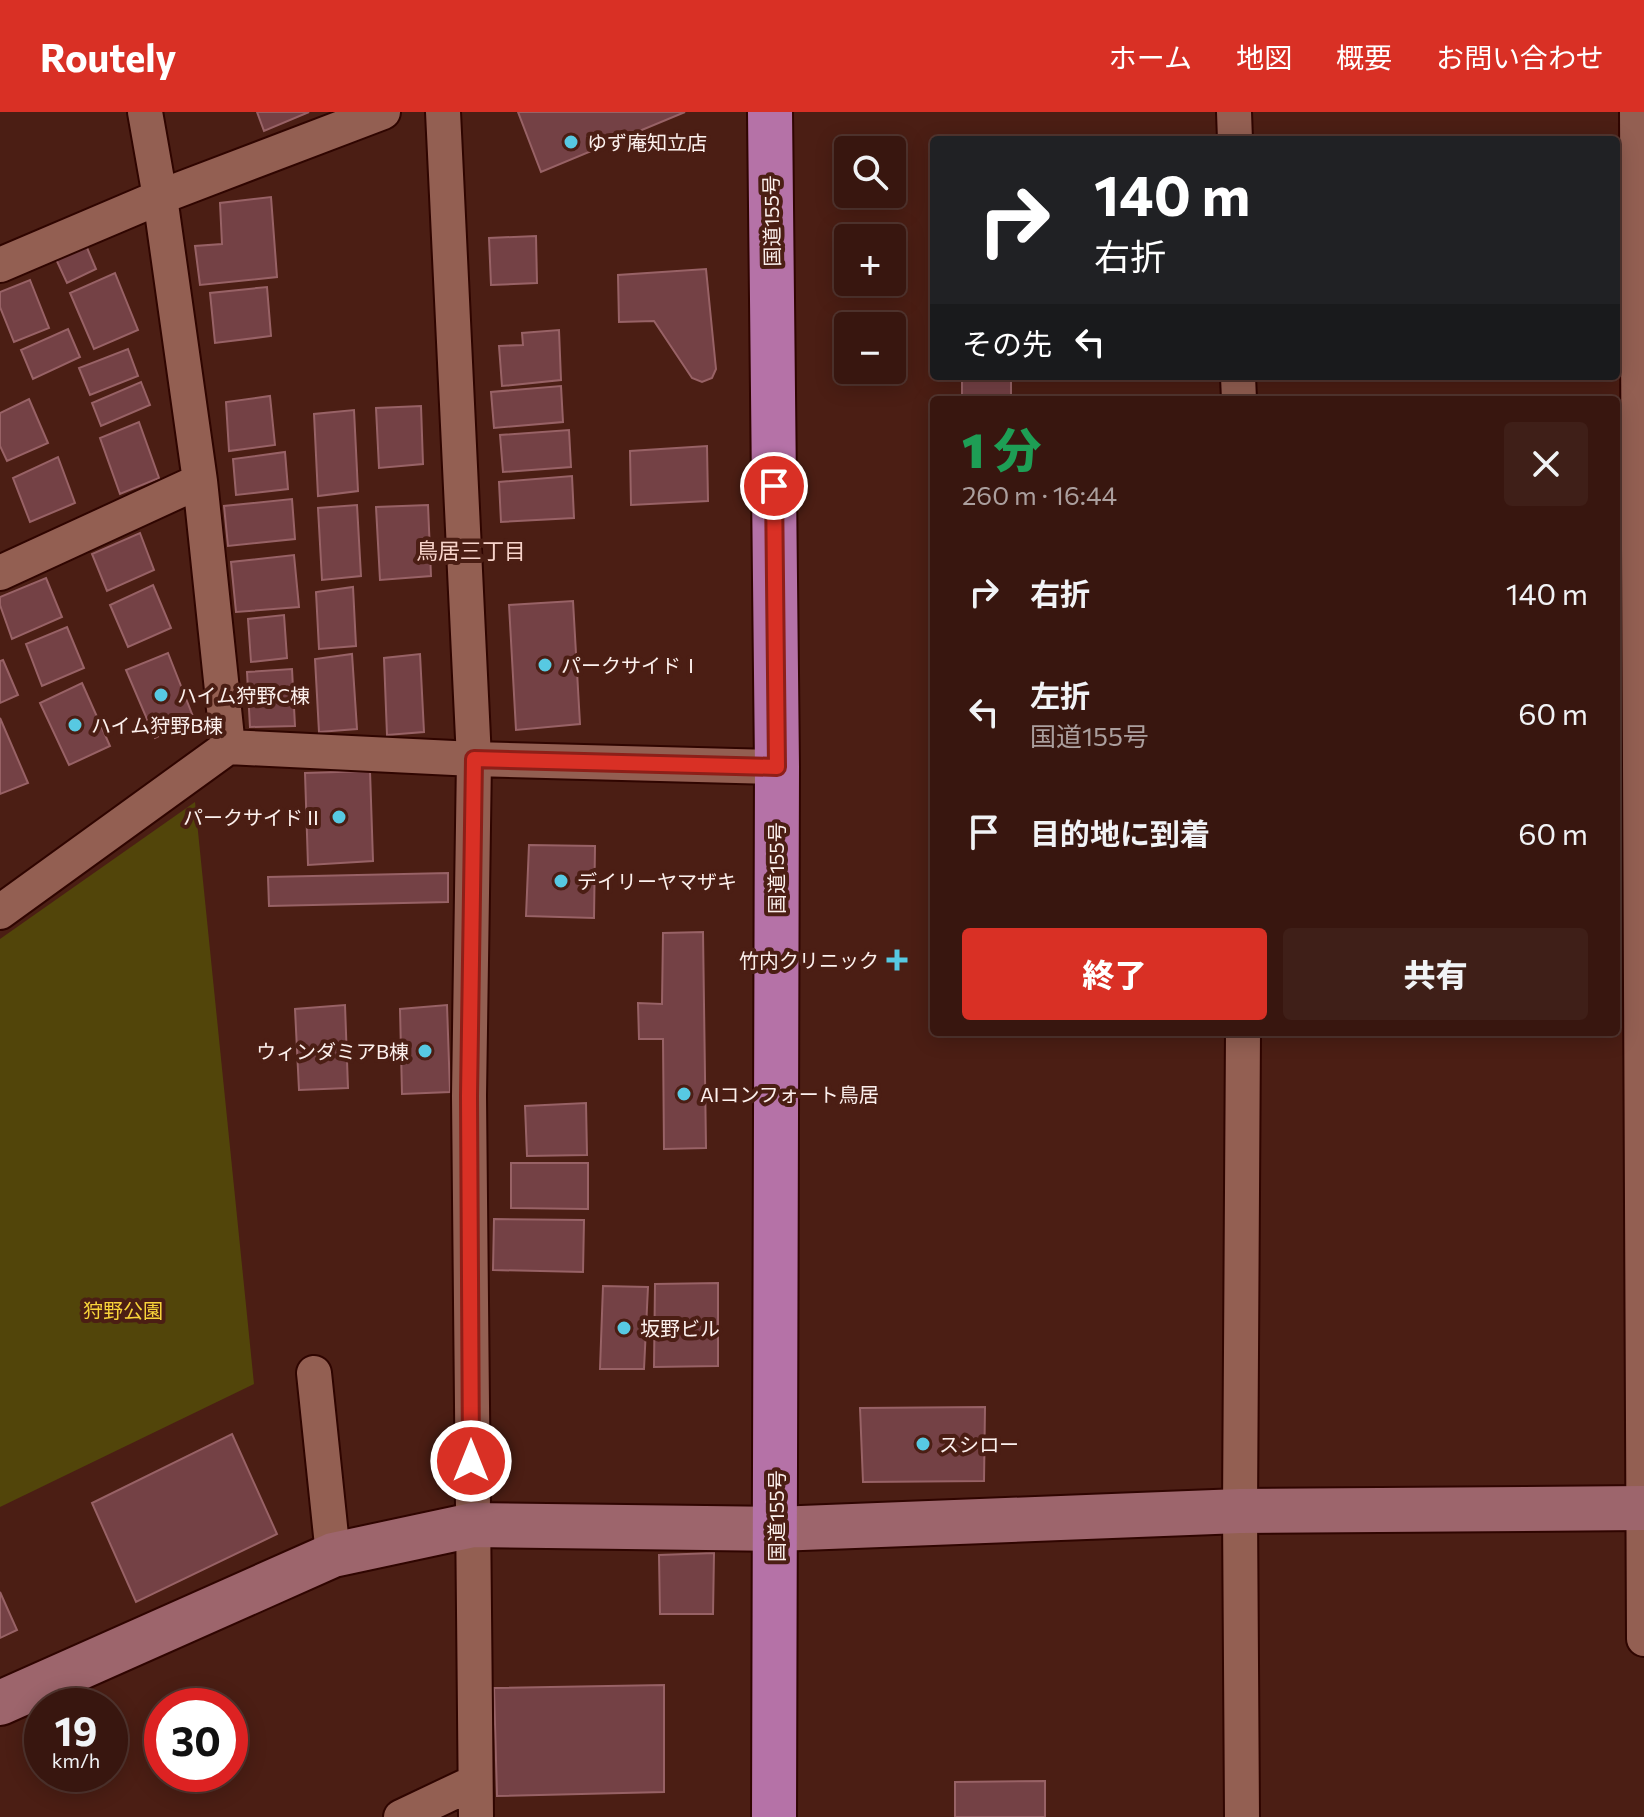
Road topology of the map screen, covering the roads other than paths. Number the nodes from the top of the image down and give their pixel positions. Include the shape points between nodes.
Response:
1 (145, 112) edge
2 (383, 112) edge
3 (443, 112) edge
4 (770, 112) edge
5 (1234, 112) edge
6 (1637, 112) edge
7 (1235, 136) edge
8 (160, 197) junction
9 (0, 265) edge
10 (200, 481) junction
11 (0, 573) edge
12 (228, 747) junction
13 (474, 759) junction
14 (777, 767) junction
15 (3, 903) edge
16 (1243, 1036) edge
17 (314, 1373) dead end
18 (1644, 1508) edge
19 (1240, 1511) junction
20 (473, 1525) junction
21 (776, 1529) junction
22 (333, 1555) junction
23 (1644, 1639) edge
24 (0, 1703) edge
25 (475, 1782) junction
26 (401, 1817) edge
27 (476, 1817) edge
28 (774, 1817) edge
29 (1242, 1817) edge

1 - 8 street
2 - 8 street
3 - 13 street
4 - 14 highway, 国道155号
5 - 7 street
6 - 18 street
8 - 9 street
8 - 10 street
10 - 11 street
10 - 12 street
12 - 13 street
12 - 15 street
13 - 14 street
13 - 20 street via 469,1096
14 - 21 highway, 国道155号
16 - 19 street
17 - 22 street
18 - 19 street
18 - 23 street
19 - 21 street
19 - 29 street
20 - 21 street
20 - 22 street
20 - 25 street
21 - 28 highway, 国道155号
22 - 24 street
25 - 26 street
25 - 27 street

